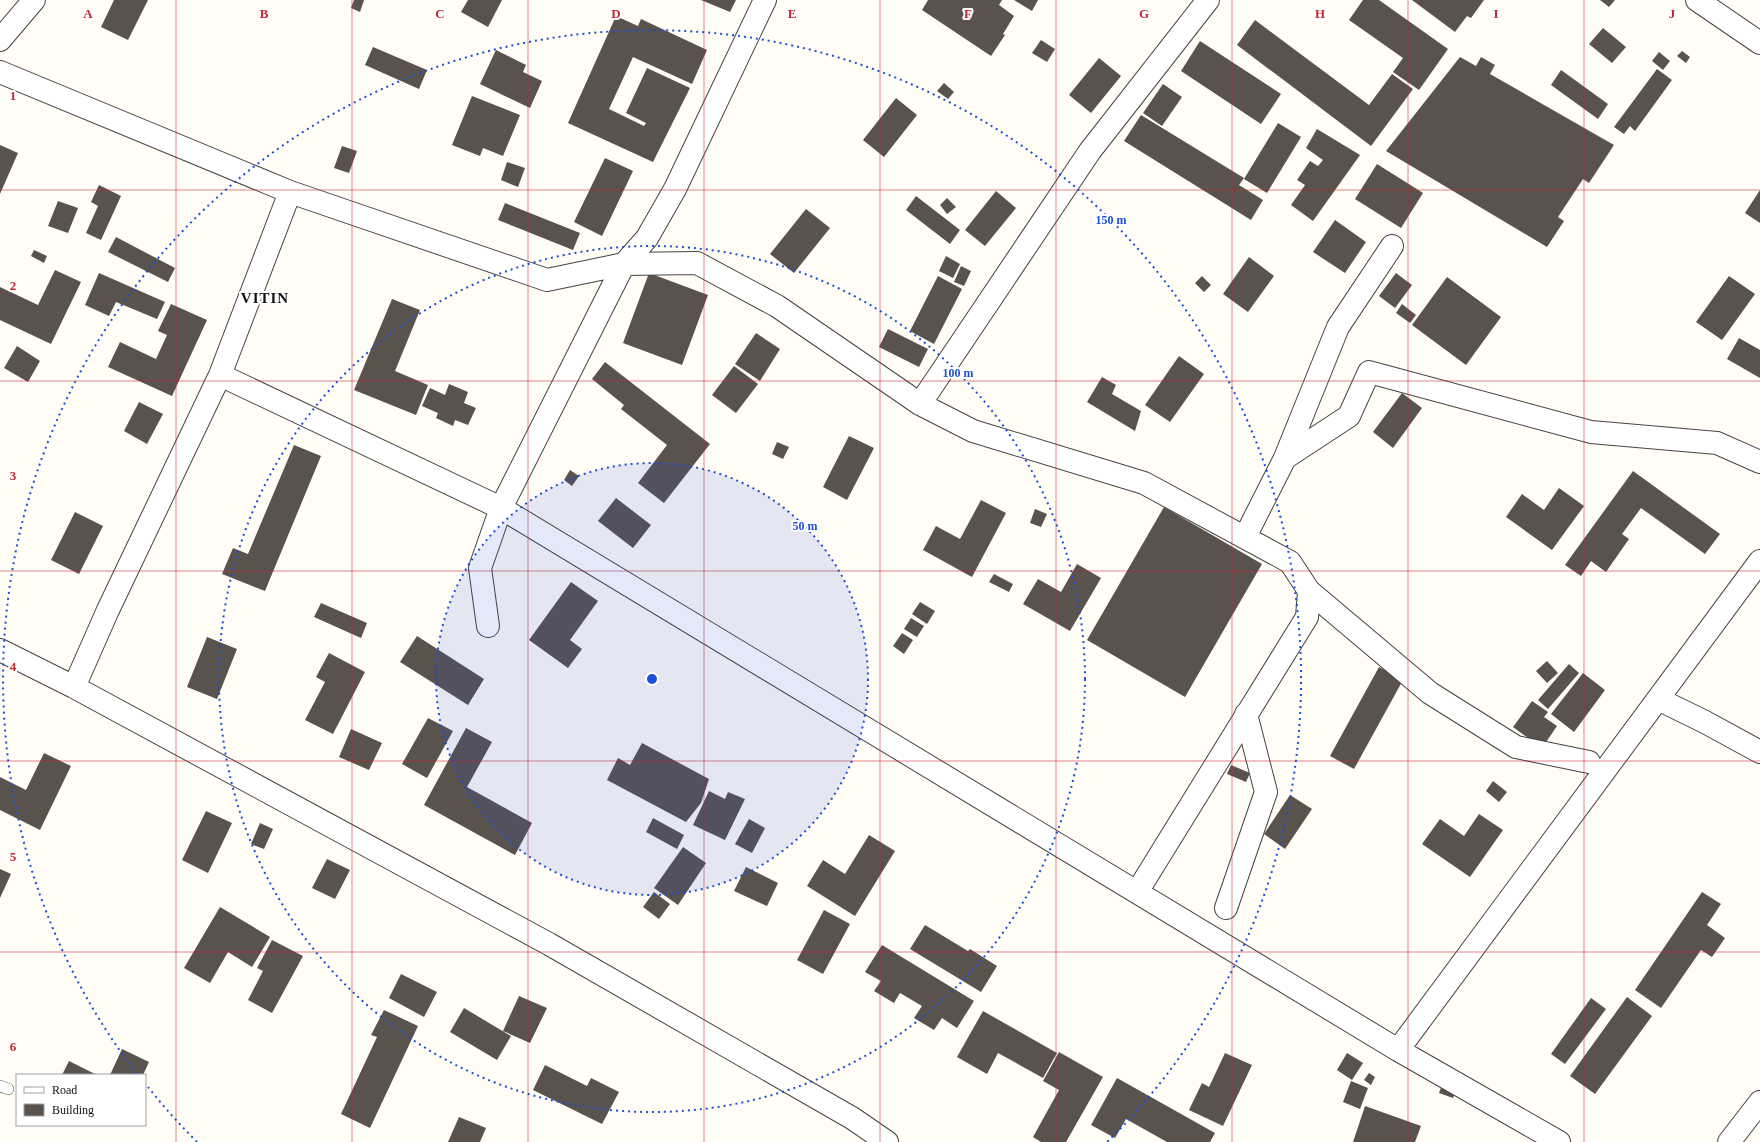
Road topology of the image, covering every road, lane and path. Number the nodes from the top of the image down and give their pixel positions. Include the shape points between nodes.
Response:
1 (34, 0) edge
2 (765, 0) edge
3 (1208, 0) edge
4 (1697, 0) edge
5 (0, 40) edge
6 (1760, 43) edge
7 (0, 72) edge
8 (290, 192) junction
9 (1392, 246) dead end
10 (624, 264) junction
11 (220, 375) junction
12 (920, 404) junction
13 (1285, 458) junction
14 (1760, 462) edge
15 (501, 508) junction
16 (1245, 538) junction
17 (1760, 561) edge
18 (1308, 591) junction
19 (488, 626) dead end
20 (0, 650) edge
21 (74, 687) junction
22 (1658, 699) junction
23 (1246, 714) junction
24 (1760, 752) edge
25 (1589, 762) dead end
26 (1137, 892) junction
27 (1226, 908) dead end
28 (1398, 1050) junction
29 (1760, 1102) edge
30 (887, 1142) edge
31 (1559, 1142) edge
32 (1729, 1142) edge

1 - 5 street
2 - 10 street via 675,189 647,238
3 - 12 street via 1090,151
4 - 6 street
7 - 8 street
8 - 10 street via 547,280
8 - 11 street
9 - 13 street via 1338,327
10 - 12 street via 697,263 777,306
10 - 15 street
11 - 15 street
11 - 21 street
12 - 16 street via 973,431 1144,483
13 - 14 street via 1349,416 1369,372 1591,432 1717,443
13 - 16 street
15 - 19 street via 480,568
15 - 26 street
16 - 18 street via 1290,562
17 - 22 street
18 - 23 street via 1307,617
18 - 25 street via 1430,693 1516,747
20 - 21 street
21 - 30 street via 549,944 845,1114
22 - 24 street
22 - 28 street
23 - 26 street
23 - 27 street via 1266,792
26 - 28 street
28 - 31 street
29 - 32 street

